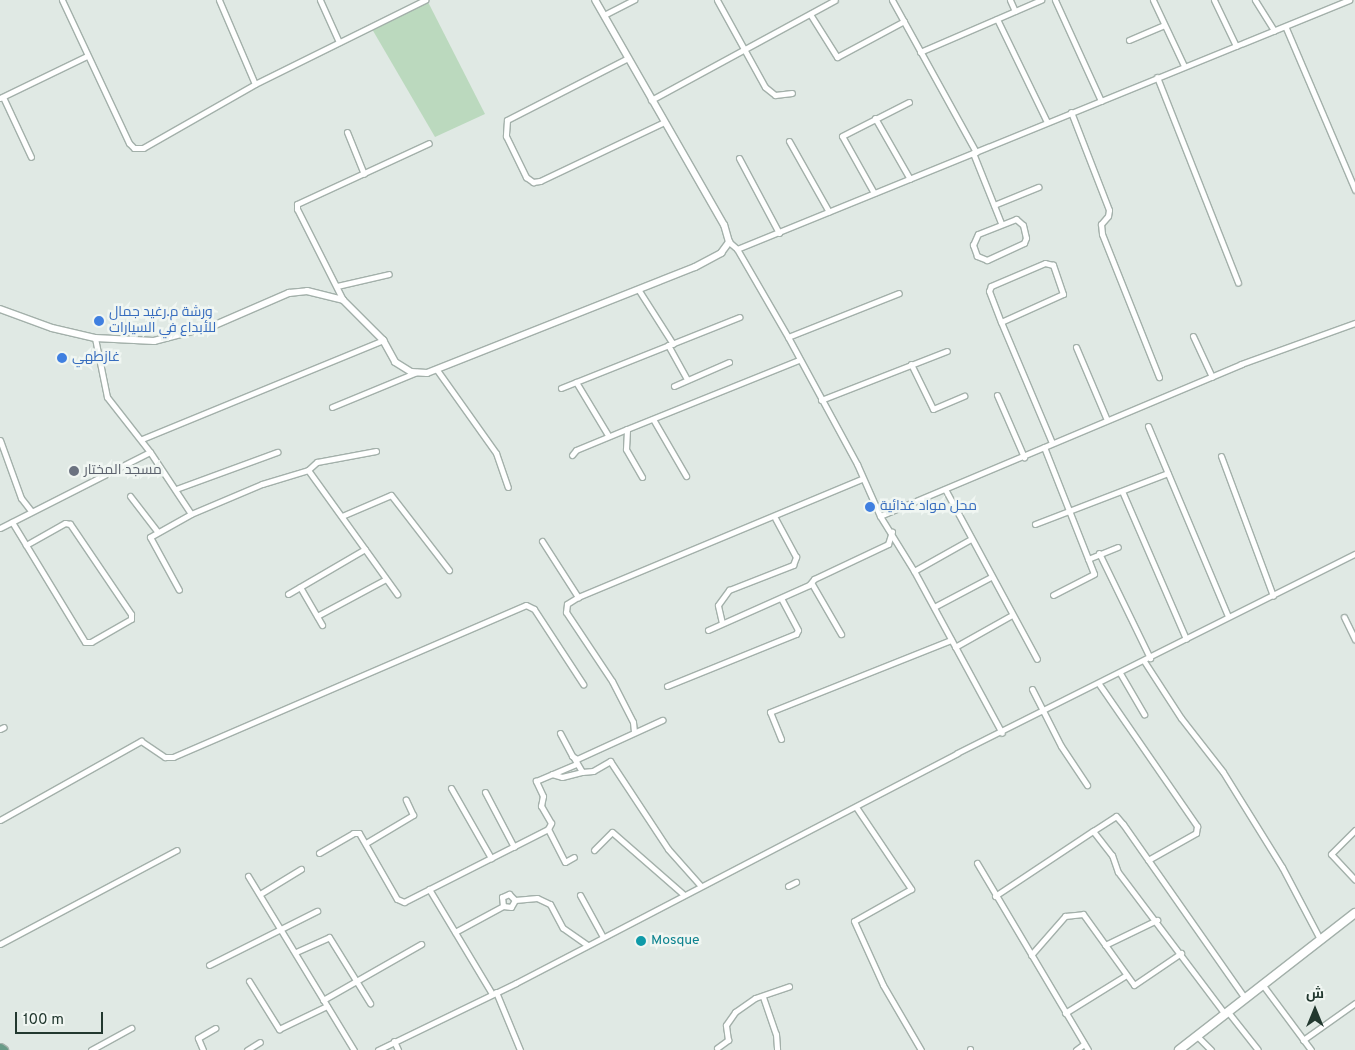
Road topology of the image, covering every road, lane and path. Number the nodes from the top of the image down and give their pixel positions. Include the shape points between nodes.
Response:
1 (62, 0) edge
2 (219, 0) edge
3 (320, 0) edge
4 (596, 0) edge
5 (634, 0) edge
6 (717, 0) edge
7 (835, 0) edge
8 (892, 0) edge
9 (1010, 0) edge
10 (1041, 0) edge
11 (1055, 0) edge
12 (1153, 0) edge
13 (1214, 0) edge
14 (1254, 0) edge
15 (1349, 0) edge
16 (422, 1) edge
17 (1015, 12) junction
18 (810, 14) junction
19 (604, 15) junction
20 (997, 20) junction
21 (904, 21) junction
22 (1164, 25) junction
23 (1286, 28) junction
24 (1274, 31) junction
25 (1129, 40) dead end
26 (339, 42) junction
27 (1236, 46) junction
28 (744, 51) junction
29 (920, 52) junction
30 (87, 56) junction
31 (628, 58) junction
32 (1184, 66) junction
33 (1158, 77) junction
34 (255, 84) junction
35 (792, 93) dead end
36 (1, 98) edge
37 (651, 100) junction
38 (1101, 101) junction
39 (909, 102) dead end
40 (1071, 112) junction
41 (875, 118) junction
42 (664, 122) junction
43 (1047, 122) junction
44 (347, 132) dead end
45 (789, 141) dead end
46 (429, 143) dead end
47 (975, 153) junction
48 (31, 157) dead end
49 (740, 158) dead end
50 (364, 174) junction
51 (910, 179) junction
52 (1038, 187) dead end
53 (1355, 190) edge
54 (874, 193) junction
55 (994, 205) junction
56 (829, 212) junction
57 (1002, 223) junction
58 (779, 233) junction
59 (729, 242) junction
60 (737, 249) junction
61 (390, 274) dead end
62 (1238, 283) dead end
63 (336, 286) junction
64 (638, 289) junction
65 (899, 293) dead end
66 (343, 300) junction
67 (0, 309) edge
68 (740, 317) dead end
69 (1001, 322) junction
70 (1355, 323) edge
71 (1193, 336) dead end
72 (788, 337) junction
73 (95, 338) junction
74 (383, 340) junction
75 (670, 344) junction
76 (1076, 347) dead end
77 (947, 351) dead end
78 (799, 360) junction
79 (729, 362) dead end
80 (911, 364) junction
81 (437, 370) junction
82 (420, 371) junction
83 (1160, 377) dead end
84 (1212, 377) junction
85 (687, 379) junction
86 (576, 382) junction
87 (674, 386) dead end
88 (561, 388) dead end
89 (998, 395) dead end
90 (964, 396) dead end
91 (821, 400) junction
92 (332, 407) dead end
93 (653, 419) junction
94 (1107, 420) junction
95 (1148, 426) dead end
96 (627, 429) junction
97 (608, 436) junction
98 (142, 438) junction
99 (0, 440) edge
100 (1052, 443) junction
101 (1044, 447) junction
102 (376, 451) dead end
103 (150, 452) junction
104 (277, 452) dead end
105 (572, 455) dead end
106 (1221, 456) dead end
107 (1024, 457) junction
108 (308, 470) junction
109 (1168, 473) junction
110 (686, 476) dead end
111 (642, 477) dead end
112 (862, 479) junction
113 (508, 487) dead end
114 (176, 489) junction
115 (945, 489) junction
116 (1122, 490) junction
117 (130, 496) dead end
118 (31, 511) junction
119 (1068, 511) junction
120 (191, 514) junction
121 (342, 516) junction
122 (880, 516) junction
123 (775, 518) junction
124 (12, 522) junction
125 (1035, 524) dead end
126 (0, 528) edge
127 (157, 531) junction
128 (892, 532) junction
129 (971, 539) junction
130 (542, 541) dead end
131 (26, 545) junction
132 (1118, 547) dead end
133 (365, 549) junction
134 (1099, 553) junction
135 (1355, 554) edge
136 (1088, 559) junction
137 (449, 570) dead end
138 (914, 571) junction
139 (991, 577) junction
140 (386, 579) junction
141 (812, 584) junction
142 (300, 587) junction
143 (179, 590) dead end
144 (288, 594) dead end
145 (397, 594) dead end
146 (1053, 595) dead end
147 (1273, 596) junction
148 (578, 598) junction
149 (781, 598) junction
150 (934, 607) junction
151 (1012, 615) junction
152 (317, 616) junction
153 (1228, 616) junction
154 (1344, 617) dead end
155 (722, 623) junction
156 (322, 625) dead end
157 (708, 630) dead end
158 (841, 634) dead end
159 (1186, 639) junction
160 (951, 640) junction
161 (1355, 640) edge
162 (955, 647) junction
163 (1150, 658) junction
164 (1037, 659) dead end
165 (1144, 661) junction
166 (1120, 673) junction
167 (583, 684) dead end
168 (1099, 684) junction
169 (667, 686) dead end
170 (1032, 689) dead end
171 (1044, 712) junction
172 (1144, 714) dead end
173 (662, 720) dead end
174 (634, 732) junction
175 (560, 733) dead end
176 (1002, 733) junction
177 (781, 739) dead end
178 (575, 761) junction
179 (582, 772) junction
180 (552, 774) junction
181 (1087, 785) dead end
182 (451, 788) dead end
183 (486, 792) dead end
184 (406, 800) dead end
185 (856, 807) junction
186 (0, 820) edge
187 (548, 829) junction
188 (1355, 830) edge
189 (1093, 831) junction
190 (366, 843) junction
191 (514, 847) junction
192 (177, 850) dead end
193 (594, 850) dead end
194 (319, 853) dead end
195 (574, 857) dead end
196 (491, 858) junction
197 (1148, 860) junction
198 (977, 863) dead end
199 (301, 868) dead end
200 (248, 876) dead end
201 (1355, 880) edge
202 (796, 882) dead end
203 (700, 885) junction
204 (788, 886) dead end
205 (429, 889) junction
206 (260, 894) junction
207 (683, 894) junction
208 (580, 895) dead end
209 (995, 896) junction
210 (515, 900) junction
211 (502, 906) junction
212 (317, 911) dead end
213 (1355, 913) edge
214 (1157, 920) junction
215 (282, 930) junction
216 (456, 932) junction
217 (603, 937) junction
218 (1320, 939) junction
219 (0, 944) edge
220 (421, 944) dead end
221 (587, 945) junction
222 (1105, 945) junction
223 (296, 952) junction
224 (1182, 953) junction
225 (1031, 955) junction
226 (209, 965) dead end
227 (1125, 976) junction
228 (249, 980) dead end
229 (358, 981) junction
230 (1262, 984) junction
231 (789, 986) dead end
232 (494, 993) junction
233 (763, 997) junction
234 (1245, 998) junction
235 (324, 1000) junction
236 (370, 1003) dead end
237 (1355, 1003) edge
238 (327, 1006) junction
239 (1065, 1013) junction
240 (1227, 1013) junction
241 (131, 1028) dead end
242 (214, 1028) dead end
243 (1198, 1036) junction
244 (1303, 1040) junction
245 (394, 1041) junction
246 (260, 1042) dead end
247 (1084, 1044) junction
248 (717, 1048) dead end
249 (91, 1050) edge
250 (203, 1050) edge
251 (247, 1050) edge
252 (354, 1050) edge
253 (378, 1050) edge
254 (398, 1050) edge
255 (520, 1050) edge
256 (777, 1050) edge
257 (921, 1050) edge
258 (1076, 1050) edge
259 (1088, 1050) edge
260 (1179, 1050) edge
261 (1211, 1050) edge
262 (1258, 1050) edge
263 (1311, 1050) edge

1 - 30 street
2 - 34 street
3 - 26 street
4 - 19 street
5 - 19 street
6 - 28 street
7 - 18 street
8 - 21 street
9 - 17 street
10 - 17 street
11 - 38 street
12 - 22 street
13 - 27 street
14 - 24 street
15 - 23 street
16 - 26 street
17 - 20 street
18 - 21 street via 837,57
18 - 28 street
19 - 31 street
20 - 29 street
20 - 43 street
21 - 29 street
22 - 25 street
22 - 32 street
23 - 24 street
23 - 53 street
24 - 27 street
26 - 34 street
27 - 32 street
28 - 35 street via 770,92 781,96
28 - 37 street
29 - 47 street
30 - 34 street via 134,148 143,148
30 - 36 street
31 - 37 street
31 - 42 street via 507,120 506,136 526,177 533,182 540,181
32 - 33 street
33 - 38 street
33 - 62 street
36 - 48 street
37 - 42 street
38 - 40 street
39 - 41 street
40 - 43 street
40 - 83 street via 1110,210 1101,224 1102,234
41 - 51 street
41 - 54 street via 842,136
42 - 59 street via 724,225
43 - 47 street
44 - 50 street
45 - 56 street
46 - 50 street
47 - 51 street
47 - 55 street
49 - 58 street
50 - 63 street via 296,206
51 - 54 street
52 - 55 street
54 - 56 street
55 - 57 street
56 - 58 street
57 - 57 street via 1019,220 1026,238 1024,243 988,260 981,260 974,240
58 - 60 street
59 - 60 street
59 - 64 street via 721,253 712,258
60 - 72 street
61 - 63 street
63 - 66 street
64 - 75 street
64 - 81 street
65 - 72 street
66 - 73 street via 327,294 298,292 178,337 154,341
66 - 74 street
67 - 73 street via 52,328
68 - 75 street
69 - 69 street via 989,293 991,286 1045,262 1053,265 1063,294
69 - 100 street
70 - 84 street
71 - 84 street
72 - 78 street
73 - 98 street via 108,397
74 - 82 street via 388,354 402,368
74 - 98 street
75 - 85 street
75 - 86 street
76 - 94 street
77 - 80 street
78 - 91 street
78 - 93 street
79 - 85 street
80 - 90 street via 932,409
80 - 91 street
81 - 82 street
81 - 113 street via 496,453
82 - 92 street
84 - 94 street
85 - 87 street
86 - 88 street
86 - 97 street
89 - 107 street
91 - 112 street
93 - 96 street
93 - 110 street
94 - 100 street
95 - 109 street
96 - 97 street
96 - 111 street via 626,449
97 - 105 street via 576,450
98 - 103 street
99 - 118 street via 21,498
100 - 101 street
101 - 107 street
101 - 119 street
102 - 108 street via 317,462
103 - 114 street
103 - 118 street
104 - 114 street
106 - 147 street
107 - 115 street
108 - 120 street via 262,484
108 - 121 street
109 - 116 street
109 - 153 street
112 - 122 street
112 - 123 street
114 - 120 street
115 - 122 street
115 - 129 street
116 - 119 street
116 - 159 street
117 - 127 street
118 - 124 street
119 - 125 street
119 - 136 street
120 - 127 street
121 - 133 street
121 - 137 street via 391,495
122 - 128 street
123 - 148 street
123 - 155 street via 796,557 792,565 729,590 718,605
124 - 126 street
124 - 131 street
127 - 143 street via 150,537 150,542
128 - 138 street
128 - 141 street via 888,544 814,579
129 - 138 street
129 - 139 street
130 - 148 street
131 - 131 street via 85,642 91,642 130,619 131,614 70,524 65,522
132 - 134 street
133 - 140 street
133 - 142 street
134 - 136 street
134 - 163 street
135 - 147 street
136 - 146 street via 1094,574
138 - 150 street
139 - 150 street
139 - 151 street
140 - 145 street
140 - 152 street
141 - 149 street
141 - 158 street
142 - 144 street
142 - 152 street
147 - 153 street
148 - 174 street via 567,604 566,612 612,681 633,722
149 - 155 street
149 - 169 street via 798,630 796,634
150 - 160 street
151 - 162 street
151 - 164 street
152 - 156 street
153 - 159 street
154 - 161 street
155 - 157 street
159 - 163 street
160 - 162 street
160 - 177 street via 770,712
162 - 176 street
163 - 165 street
165 - 166 street
165 - 218 street via 1181,718 1223,772 1282,867
166 - 168 street
166 - 172 street
167 - 186 street via 534,609 526,606 173,757 165,757 141,741
168 - 171 street
168 - 197 street via 1197,826 1196,833
170 - 171 street
171 - 176 street
171 - 181 street via 1061,746
173 - 174 street
174 - 178 street
175 - 178 street
176 - 185 street
178 - 179 street
178 - 180 street
179 - 180 street via 562,777
179 - 203 street via 593,771 610,761 668,849
180 - 187 street via 536,781 543,796 541,806 551,823
182 - 196 street
183 - 191 street
184 - 190 street via 413,815
185 - 203 street
185 - 257 street via 911,889 854,920 882,985
187 - 191 street
187 - 195 street via 564,862
188 - 201 street via 1330,854
189 - 197 street via 1116,816
189 - 209 street
189 - 214 street via 1112,855 1118,872
190 - 194 street via 359,833 353,833
190 - 205 street via 398,901 404,902
191 - 196 street
192 - 219 street
193 - 207 street via 612,832
196 - 205 street
197 - 234 street
198 - 209 street
199 - 206 street
200 - 206 street
202 - 204 street
203 - 207 street
205 - 216 street
206 - 215 street
207 - 217 street
208 - 217 street
209 - 225 street
210 - 211 street via 511,907
210 - 211 street via 509,894 502,897
210 - 221 street via 537,898 550,904 563,928
211 - 216 street
212 - 215 street
213 - 218 main road
214 - 222 street
214 - 224 street
215 - 223 street
215 - 226 street
216 - 232 street
217 - 221 street
218 - 230 main road
220 - 229 street
221 - 232 street
222 - 225 street via 1083,914 1065,916
222 - 227 street
223 - 229 street via 328,937
223 - 235 street
224 - 227 street via 1135,984
224 - 240 street
225 - 239 street
227 - 239 street
228 - 238 street via 279,1029
229 - 235 street
229 - 236 street
230 - 234 main road
230 - 244 street
231 - 233 street
232 - 245 street
232 - 255 street
233 - 248 street via 747,1003 729,1017 726,1025 728,1040
233 - 256 street via 776,1034
234 - 240 main road
235 - 238 street
237 - 244 street
238 - 252 street
239 - 247 street
240 - 243 main road
240 - 262 street
241 - 249 street
242 - 250 street via 198,1038
243 - 260 main road
243 - 261 street
244 - 263 street
245 - 253 street
245 - 254 street
246 - 251 street
247 - 258 street
247 - 259 street

